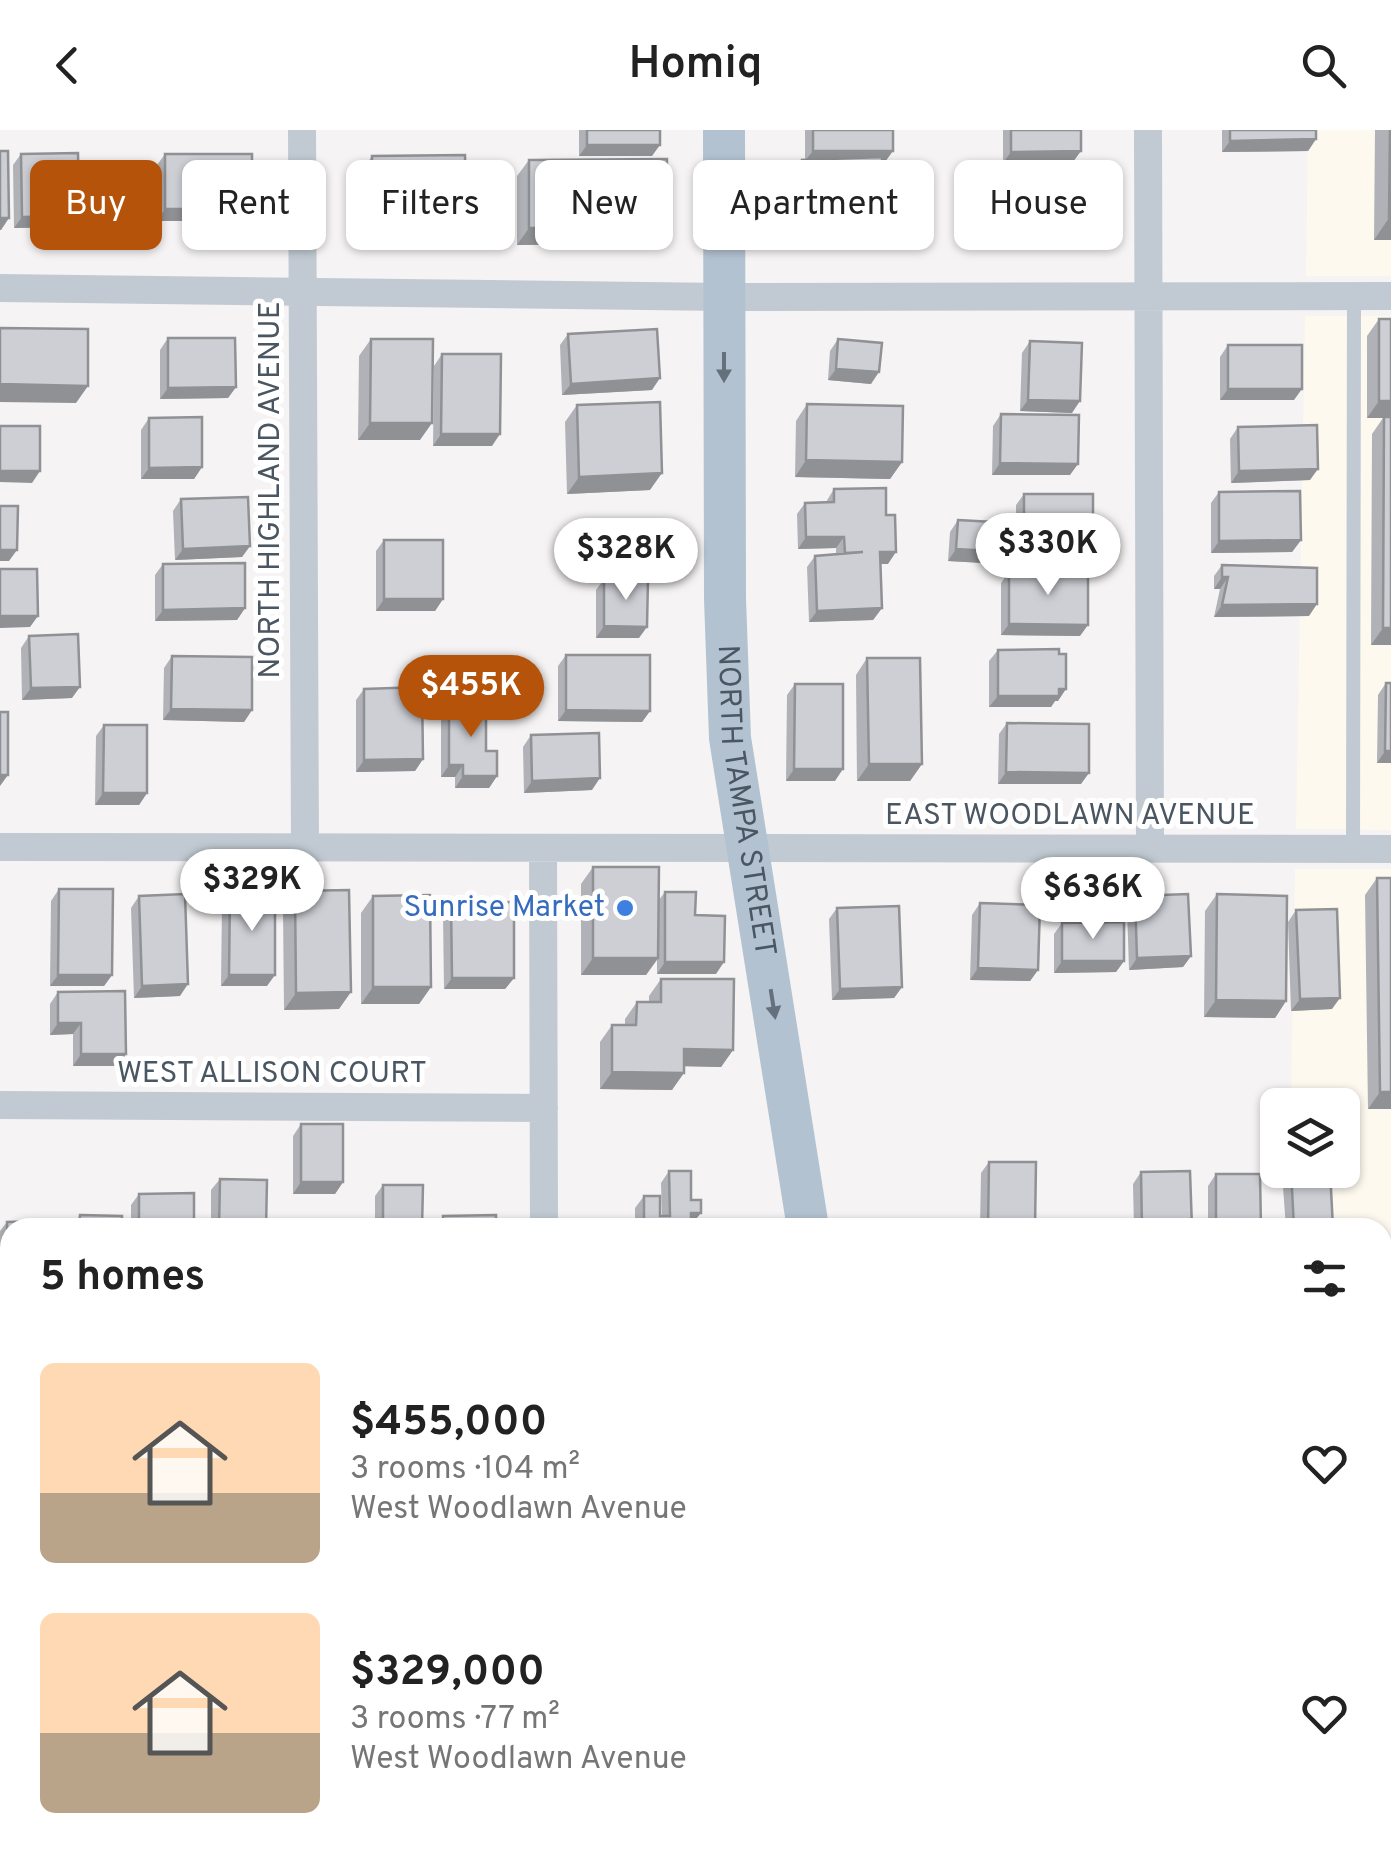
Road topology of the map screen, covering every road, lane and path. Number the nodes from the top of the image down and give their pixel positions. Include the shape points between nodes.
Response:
1 (302, 130) edge
2 (724, 130) edge
3 (1148, 130) edge
4 (0, 288) edge
5 (304, 291) junction
6 (724, 296) junction
7 (1148, 296) junction
8 (1354, 296) junction
9 (1391, 296) edge
10 (0, 847) edge
11 (543, 848) junction
12 (1150, 848) junction
13 (305, 849) junction
14 (749, 849) junction
15 (1353, 849) junction
16 (1391, 849) edge
17 (0, 1105) edge
18 (544, 1108) junction
19 (544, 1218) edge
20 (806, 1218) edge

1 - 5 street, NORTH HIGHLAND AVENUE
2 - 6 main road, NORTH TAMPA STREET
3 - 7 street
4 - 5 street
5 - 6 street
5 - 13 street, NORTH HIGHLAND AVENUE
6 - 7 street
6 -> 14 main road, NORTH TAMPA STREET via 730,738
7 - 8 street
7 - 12 street
8 - 9 street
8 - 15 lane
10 - 13 street, EAST WOODLAWN AVENUE
11 - 13 street, EAST WOODLAWN AVENUE
11 - 14 street, EAST WOODLAWN AVENUE
11 - 18 street
12 - 14 street, EAST WOODLAWN AVENUE
12 - 15 street, EAST WOODLAWN AVENUE
14 -> 20 main road, NORTH TAMPA STREET
15 - 16 street, EAST WOODLAWN AVENUE
17 - 18 street, WEST ALLISON COURT
18 - 19 street

